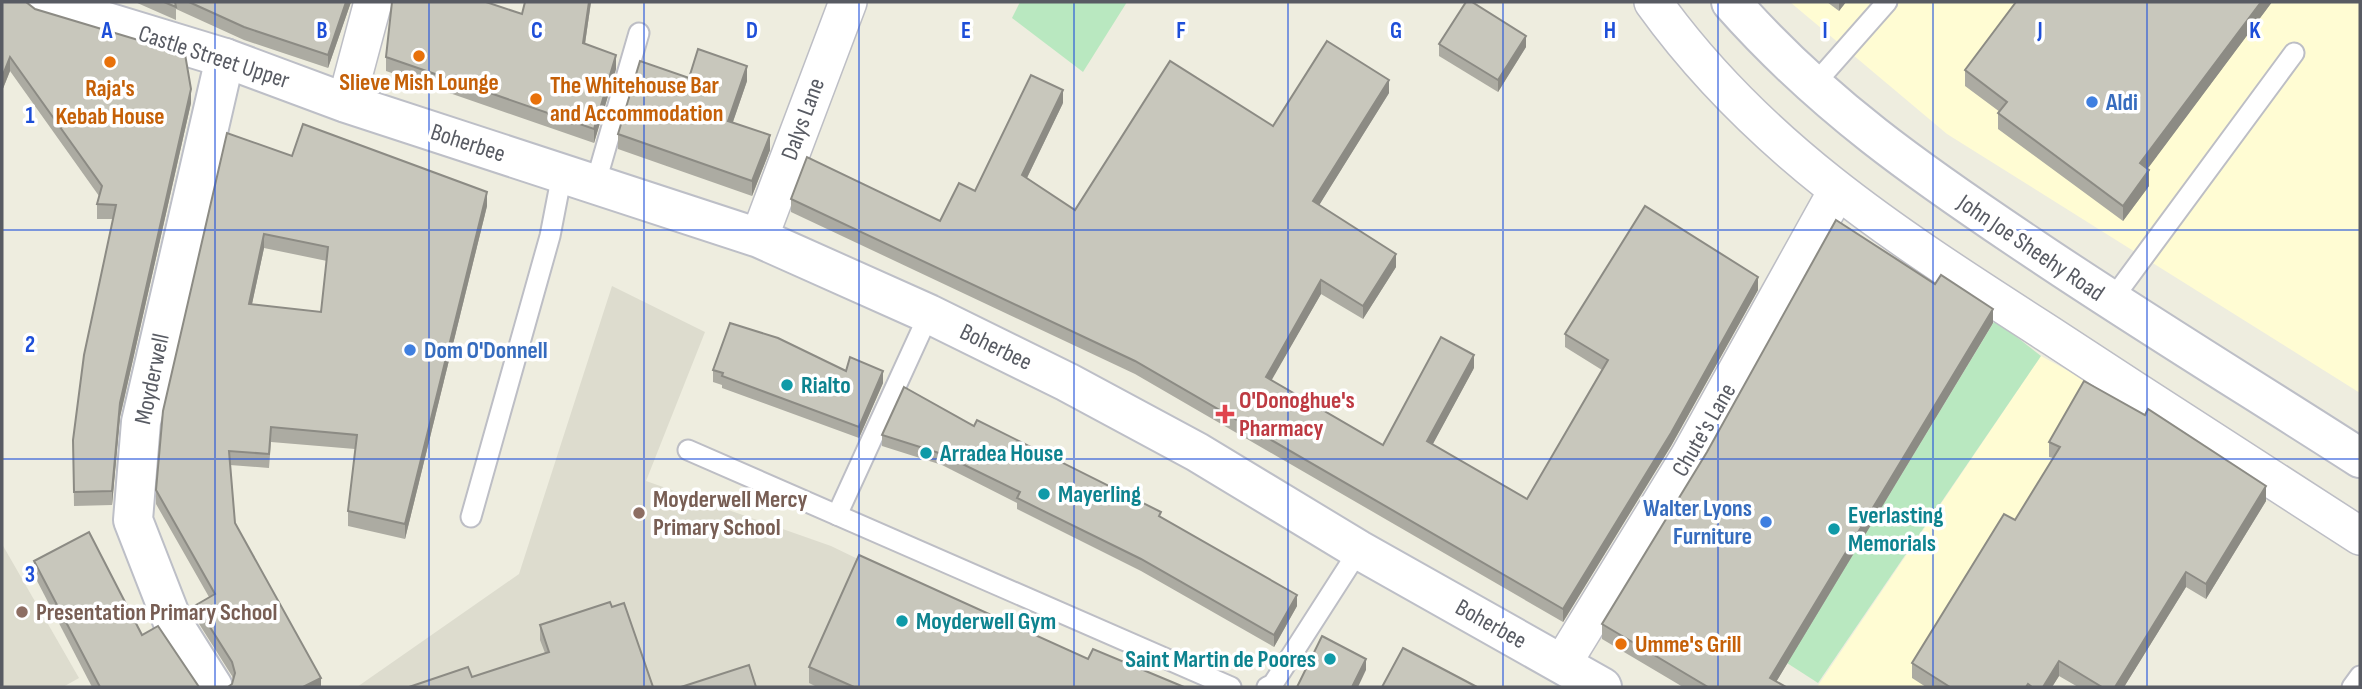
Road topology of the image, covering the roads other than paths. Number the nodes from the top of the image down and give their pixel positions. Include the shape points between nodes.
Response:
1 (373, 2) edge
2 (848, 2) edge
3 (1653, 2) edge
4 (1731, 2) edge
5 (1887, 2) edge
6 (56, 5) edge
7 (639, 33) dead end
8 (2294, 53) dead end
9 (225, 58) junction
10 (1812, 87) junction
11 (346, 103) junction
12 (578, 180) junction
13 (1837, 191) junction
14 (759, 238) junction
15 (2111, 301) junction
16 (929, 314) junction
17 (688, 450) dead end
18 (2360, 458) edge
19 (837, 515) junction
20 (471, 517) dead end
21 (2360, 536) edge
22 (1359, 550) junction
23 (1562, 664) junction
24 (2360, 676) edge
25 (213, 687) edge
26 (1231, 687) edge
27 (1267, 687) edge
28 (1602, 687) edge
29 (2353, 687) edge

1 - 11 street
2 - 14 street, Dalys Lane
3 - 13 street via 1690,53 1750,117
4 - 10 main road, John Joe Sheehy Road
5 - 10 lane
6 - 9 main road, Castle Street Upper
7 - 12 lane
8 - 15 lane
9 - 11 main road, Castle Street Upper
9 - 25 main road, Moyderwell via 141,422 133,520 174,625
10 - 15 main road, John Joe Sheehy Road via 1918,172
11 - 12 main road, Boherbee
12 - 14 main road, Boherbee
12 - 20 lane via 550,236
13 - 21 street via 1913,247
13 - 23 street, Chute's Lane via 1689,457
14 - 16 main road, Boherbee
15 - 18 main road, John Joe Sheehy Road
16 - 19 lane
16 - 22 main road, Boherbee via 1185,446
17 - 19 lane
19 - 26 lane
22 - 23 main road, Boherbee
22 - 27 lane
23 - 28 main road, Boherbee
24 - 29 lane

